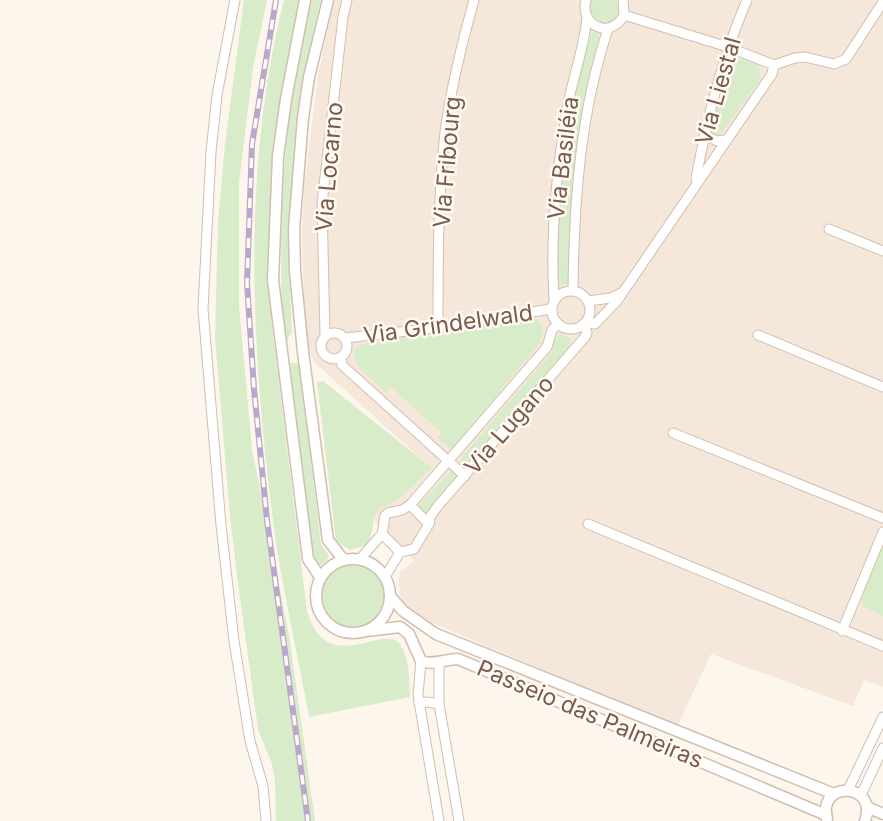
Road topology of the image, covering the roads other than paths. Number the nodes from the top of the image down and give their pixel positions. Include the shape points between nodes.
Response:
1 (235, 0) edge
2 (305, 0) edge
3 (328, 0) edge
4 (347, 0) edge
5 (474, 0) edge
6 (575, 0) edge
7 (623, 0) edge
8 (747, 0) edge
9 (586, 2) edge
10 (883, 2) edge
11 (624, 15) junction
12 (587, 18) junction
13 (608, 29) junction
14 (728, 47) junction
15 (774, 65) junction
16 (704, 135) junction
17 (726, 140) junction
18 (695, 184) junction
19 (830, 229) dead end
20 (883, 251) edge
21 (573, 290) junction
22 (623, 292) junction
23 (554, 299) junction
24 (588, 301) junction
25 (551, 309) junction
26 (585, 323) junction
27 (558, 324) junction
28 (439, 327) junction
29 (325, 335) junction
30 (758, 335) dead end
31 (345, 338) junction
32 (303, 352) junction
33 (281, 354) junction
34 (341, 358) junction
35 (883, 387) edge
36 (673, 433) dead end
37 (450, 462) junction
38 (465, 476) junction
39 (410, 505) junction
40 (883, 518) edge
41 (429, 524) junction
42 (588, 524) dead end
43 (883, 532) edge
44 (382, 534) junction
45 (400, 552) junction
46 (343, 559) junction
47 (360, 559) junction
48 (320, 577) junction
49 (385, 577) junction
50 (390, 596) junction
51 (366, 631) junction
52 (842, 631) junction
53 (436, 634) junction
54 (883, 646) edge
55 (443, 660) junction
56 (421, 661) junction
57 (419, 703) junction
58 (439, 704) junction
59 (883, 717) edge
60 (883, 748) edge
61 (848, 790) junction
62 (834, 794) junction
63 (861, 795) junction
64 (867, 807) junction
65 (883, 814) edge
66 (827, 819) edge
67 (266, 821) edge
68 (439, 821) edge
69 (459, 821) edge
70 (865, 821) edge

1 - 67 street via 211,152 203,309 234,641
2 - 33 street via 286,99 276,186 273,280
3 - 32 street via 309,76 296,193 295,271
4 - 29 street, Via Locarno via 322,204
5 - 28 street, Via Fribourg via 446,131 440,197
6 - 9 street
7 - 11 street
8 - 14 street, Via Liestal
9 - 12 street
10 - 15 street via 846,59 834,64 805,57
11 - 13 street
11 - 14 street
12 - 13 street
12 - 23 street, Via Basiléia via 562,148
13 - 21 street, Via Basiléia via 591,90 582,149
14 - 15 street
14 - 16 street, Via Liestal
15 - 17 street
16 - 17 street
16 - 18 street, Via Liestal
17 - 18 street
18 - 22 street
19 - 20 street
21 - 23 street
21 - 24 street
22 - 24 street
22 - 26 street via 595,324
23 - 25 street
24 - 26 street
25 - 27 street
25 - 28 street, Via Grindelwald
26 - 27 street via 567,329
26 - 38 street, Via Lugano via 585,337
27 - 37 street, Via Lugano via 547,347
28 - 31 street, Via Grindelwald
29 - 31 street via 338,333
29 - 34 street via 320,347 323,355
30 - 35 street
31 - 34 street via 347,350
32 - 33 street
32 - 46 street via 328,540
33 - 48 street via 308,559
34 - 37 street via 342,365
36 - 40 street
37 - 38 street
37 - 39 street, Via Lugano
38 - 41 street, Via Lugano
39 - 41 street
39 - 44 street, Via Lugano via 385,516
41 - 45 street, Via Lugano via 414,550
42 - 52 street
43 - 52 street
44 - 45 street
44 - 47 street, Via Lugano
45 - 49 street, Via Lugano
46 - 47 street
46 - 48 street
47 - 49 street via 376,566
48 - 51 street via 315,600 326,623 341,632
49 - 50 street
50 - 51 street via 384,617
50 - 53 street, Passeio das Palmeiras
51 - 56 street via 404,629
52 - 54 street
53 - 55 street via 445,646
53 - 62 street, Passeio das Palmeiras
55 - 56 street, Passeio das Palmeiras
55 - 58 street
55 - 66 street, Passeio das Palmeiras via 458,659
56 - 57 street
57 - 58 street
57 - 68 street
58 - 69 street
59 - 61 street
60 - 63 street
61 - 62 street
61 - 63 street
62 - 66 street via 827,803
63 - 64 street
64 - 65 street
64 - 70 street

